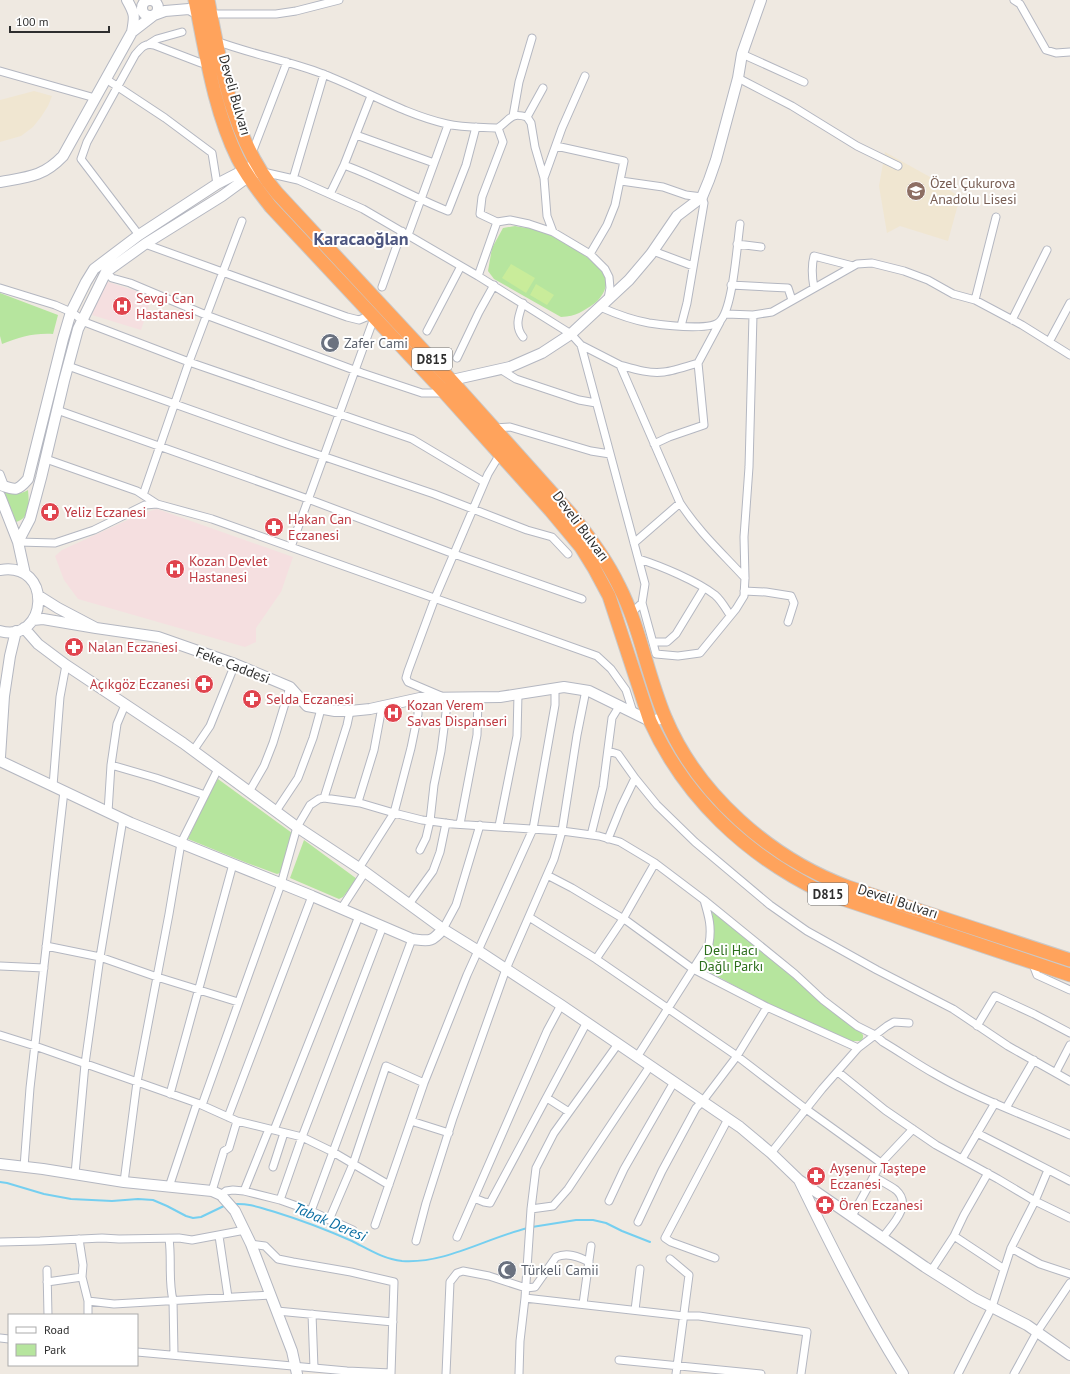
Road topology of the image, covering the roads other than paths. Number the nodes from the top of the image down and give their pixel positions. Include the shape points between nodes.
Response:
1 (127, 0) edge
2 (150, 0) edge
3 (195, 0) edge
4 (208, 0) edge
5 (339, 0) edge
6 (762, 0) edge
7 (1014, 0) edge
8 (143, 12) junction
9 (204, 14) junction
10 (154, 15) junction
11 (132, 32) junction
12 (182, 32) dead end
13 (532, 38) dead end
14 (216, 41) junction
15 (149, 44) junction
16 (1070, 52) edge
17 (742, 54) junction
18 (287, 62) junction
19 (208, 65) junction
20 (0, 71) edge
21 (324, 74) junction
22 (585, 76) dead end
23 (738, 78) junction
24 (106, 79) junction
25 (804, 82) dead end
26 (118, 86) junction
27 (543, 88) dead end
28 (371, 96) junction
29 (95, 98) junction
30 (513, 116) junction
31 (527, 117) junction
32 (448, 125) junction
33 (476, 127) junction
34 (498, 128) junction
35 (356, 135) junction
36 (556, 146) junction
37 (257, 163) junction
38 (434, 163) junction
39 (344, 165) junction
40 (898, 166) dead end
41 (246, 173) junction
42 (544, 178) junction
43 (293, 179) junction
44 (621, 181) junction
45 (0, 182) edge
46 (217, 184) junction
47 (330, 194) junction
48 (702, 198) junction
49 (421, 200) junction
50 (996, 217) dead end
51 (242, 221) dead end
52 (497, 222) junction
53 (740, 224) dead end
54 (553, 232) junction
55 (405, 233) junction
56 (142, 240) junction
57 (737, 244) junction
58 (761, 247) dead end
59 (1047, 250) dead end
60 (653, 251) junction
61 (590, 254) junction
62 (461, 266) junction
63 (693, 266) junction
64 (853, 266) junction
65 (106, 272) junction
66 (222, 272) junction
67 (478, 276) junction
68 (494, 285) junction
69 (731, 285) junction
70 (382, 287) dead end
71 (0, 288) edge
72 (814, 288) junction
73 (608, 299) junction
74 (792, 300) junction
75 (975, 300) junction
76 (523, 303) junction
77 (1070, 303) edge
78 (600, 307) junction
79 (72, 312) junction
80 (726, 314) junction
81 (206, 315) junction
82 (753, 315) junction
83 (373, 316) junction
84 (84, 320) junction
85 (1012, 320) junction
86 (720, 322) junction
87 (681, 326) junction
88 (427, 331) dead end
89 (571, 334) junction
90 (523, 337) dead end
91 (1049, 342) junction
92 (581, 345) junction
93 (1070, 355) edge
94 (457, 358) dead end
95 (189, 362) junction
96 (698, 363) junction
97 (620, 365) junction
98 (68, 366) junction
99 (500, 369) junction
100 (355, 370) junction
101 (452, 380) junction
102 (444, 393) junction
103 (596, 403) junction
104 (175, 404) junction
105 (57, 410) junction
106 (340, 413) junction
107 (494, 428) junction
108 (654, 444) junction
109 (160, 446) junction
110 (500, 454) junction
111 (610, 454) junction
112 (324, 456) junction
113 (46, 459) junction
114 (0, 474) edge
115 (484, 482) junction
116 (3, 486) edge
117 (143, 495) junction
118 (0, 496) edge
119 (308, 499) junction
120 (680, 503) junction
121 (157, 504) junction
122 (473, 509) junction
123 (18, 542) junction
124 (634, 543) junction
125 (291, 547) junction
126 (454, 554) junction
127 (568, 554) dead end
128 (639, 559) junction
129 (0, 570) edge
130 (25, 574) junction
131 (745, 578) junction
132 (704, 588) junction
133 (744, 591) junction
134 (39, 596) junction
135 (435, 598) junction
136 (582, 599) dead end
137 (642, 603) junction
138 (630, 614) junction
139 (730, 615) junction
140 (33, 620) junction
141 (788, 622) dead end
142 (96, 628) junction
143 (20, 630) junction
144 (1, 632) edge
145 (653, 642) junction
146 (235, 664) junction
147 (66, 665) junction
148 (290, 687) junction
149 (555, 688) junction
150 (586, 690) junction
151 (518, 694) junction
152 (446, 697) junction
153 (478, 697) junction
154 (418, 699) junction
155 (125, 705) junction
156 (620, 705) junction
157 (382, 707) junction
158 (321, 709) junction
159 (350, 711) junction
160 (633, 712) junction
161 (665, 718) junction
162 (650, 721) junction
163 (193, 751) junction
164 (608, 751) junction
165 (0, 757) edge
166 (0, 761) edge
167 (112, 765) junction
168 (218, 769) junction
169 (635, 778) junction
170 (52, 786) junction
171 (64, 791) junction
172 (249, 792) junction
173 (205, 795) junction
174 (324, 798) junction
175 (358, 802) junction
176 (276, 811) junction
177 (108, 812) junction
178 (394, 814) junction
179 (123, 819) junction
180 (430, 821) junction
181 (446, 823) junction
182 (460, 824) junction
183 (480, 825) junction
184 (499, 826) junction
185 (298, 827) junction
186 (533, 829) junction
187 (562, 831) junction
188 (591, 835) junction
189 (608, 839) junction
190 (181, 843) junction
191 (420, 850) dead end
192 (656, 862) junction
193 (233, 864) junction
194 (362, 870) junction
195 (547, 875) junction
196 (281, 884) junction
197 (312, 896) junction
198 (704, 900) junction
199 (409, 904) junction
200 (341, 909) junction
201 (359, 916) junction
202 (529, 917) junction
203 (623, 919) junction
204 (382, 926) junction
205 (443, 930) junction
206 (412, 939) junction
207 (46, 946) junction
208 (477, 950) junction
209 (100, 957) junction
210 (596, 958) junction
211 (1070, 960) edge
212 (1032, 962) junction
213 (0, 966) edge
214 (44, 968) junction
215 (506, 969) junction
216 (693, 969) junction
217 (1070, 975) edge
218 (157, 977) junction
219 (198, 989) junction
220 (1070, 990) edge
221 (238, 1002) junction
222 (561, 1005) junction
223 (767, 1007) junction
224 (668, 1009) junction
225 (587, 1022) junction
226 (909, 1023) dead end
227 (977, 1026) junction
228 (1070, 1033) edge
229 (0, 1035) edge
230 (875, 1035) junction
231 (618, 1044) junction
232 (1070, 1045) edge
233 (35, 1046) junction
234 (858, 1048) junction
235 (737, 1056) junction
236 (638, 1057) junction
237 (1034, 1060) junction
238 (86, 1064) junction
239 (650, 1066) junction
240 (838, 1072) junction
241 (1056, 1072) junction
242 (1070, 1081) edge
243 (137, 1082) junction
244 (674, 1082) junction
245 (424, 1083) junction
246 (170, 1094) junction
247 (546, 1098) junction
248 (702, 1102) junction
249 (995, 1103) junction
250 (199, 1104) junction
251 (1006, 1108) junction
252 (806, 1109) junction
253 (569, 1112) junction
254 (228, 1117) junction
255 (728, 1119) junction
256 (411, 1120) junction
257 (237, 1121) junction
258 (272, 1129) junction
259 (913, 1129) junction
260 (449, 1132) junction
261 (284, 1133) junction
262 (977, 1133) junction
263 (1070, 1135) edge
264 (302, 1137) junction
265 (333, 1152) junction
266 (771, 1153) junction
267 (962, 1159) junction
268 (881, 1163) junction
269 (0, 1164) edge
270 (354, 1164) junction
271 (24, 1166) junction
272 (273, 1167) dead end
273 (1048, 1170) junction
274 (988, 1173) junction
275 (75, 1174) junction
276 (874, 1177) junction
277 (799, 1180) junction
278 (1070, 1181) edge
279 (124, 1182) junction
280 (389, 1185) junction
281 (170, 1187) junction
282 (244, 1191) junction
283 (219, 1195) junction
284 (474, 1198) junction
285 (280, 1200) junction
286 (609, 1201) dead end
287 (1035, 1201) junction
288 (531, 1209) junction
289 (311, 1212) junction
290 (852, 1216) junction
291 (1070, 1218) edge
292 (329, 1220) junction
293 (638, 1222) dead end
294 (375, 1225) dead end
295 (245, 1230) junction
296 (353, 1230) dead end
297 (219, 1236) junction
298 (954, 1236) junction
299 (457, 1237) dead end
300 (883, 1237) junction
301 (79, 1239) junction
302 (169, 1239) junction
303 (416, 1241) dead end
304 (0, 1242) edge
305 (251, 1244) junction
306 (591, 1246) dead end
307 (1011, 1248) junction
308 (715, 1258) dead end
309 (670, 1259) dead end
310 (589, 1262) junction
311 (640, 1269) dead end
312 (1004, 1269) junction
313 (47, 1270) dead end
314 (931, 1270) junction
315 (1070, 1274) edge
316 (82, 1277) junction
317 (47, 1282) junction
318 (1070, 1283) edge
319 (526, 1288) junction
320 (271, 1295) junction
321 (228, 1297) junction
322 (525, 1298) junction
323 (173, 1300) junction
324 (88, 1301) junction
325 (583, 1304) junction
326 (992, 1307) junction
327 (634, 1310) junction
328 (277, 1311) junction
329 (48, 1314) edge
330 (88, 1314) edge
331 (312, 1314) junction
332 (684, 1316) junction
333 (393, 1322) junction
334 (1037, 1332) junction
335 (138, 1352) edge
336 (174, 1354) junction
337 (1070, 1355) edge
338 (620, 1360) dead end
339 (314, 1368) junction
340 (296, 1370) edge
341 (676, 1370) edge
342 (347, 1373) edge
343 (391, 1374) edge
344 (446, 1374) edge
345 (519, 1374) edge
346 (761, 1374) edge
347 (802, 1374) edge
348 (903, 1374) edge
349 (958, 1374) edge
350 (1014, 1374) edge

1 - 8 street
1 - 11 street via 135,19
2 - 8 street via 144,4
2 - 10 street via 158,6 158,11
3 - 9 highway, Develi Bulvarı / D815
4 - 9 highway, Develi Bulvarı / D815
5 - 9 street via 276,14
6 - 17 street
7 - 16 street via 1020,4 1046,50 1056,53
8 - 10 street
9 - 10 street via 179,9
9 - 14 highway, Develi Bulvarı / D815
9 - 19 highway, Develi Bulvarı / D815
10 - 11 street
11 - 24 street
12 - 15 street
13 - 30 street via 519,82
14 - 18 street
14 - 37 highway, Develi Bulvarı / D815 via 230,98 241,130
15 - 19 street
15 - 26 street via 144,45 135,55
17 - 23 street
17 - 25 street
18 - 21 street
18 - 37 street
19 - 41 highway, Develi Bulvarı / D815 via 223,124
20 - 29 street
21 - 28 street
21 - 43 street
22 - 36 street
23 - 40 street via 792,106 857,146
23 - 48 street via 716,160
24 - 26 street
24 - 29 street
26 - 46 street via 212,153
26 - 56 street via 87,142 81,160
27 - 31 street
28 - 32 street via 411,114
28 - 35 street
29 - 45 street via 63,156 53,166 44,172
30 - 31 street via 518,114
30 - 34 street
31 - 42 street
32 - 33 street
32 - 38 street
33 - 34 street
33 - 49 street via 466,165 448,211
34 - 52 street via 503,142 482,197 480,214
35 - 38 street
35 - 39 street
36 - 42 street
36 - 44 street via 624,161
37 - 41 street
37 - 43 street
37 - 101 highway, Develi Bulvarı / D815 via 276,193
38 - 49 street
39 - 47 street
39 - 49 street via 370,174
41 - 46 street
41 - 56 street via 222,196
41 - 83 highway, Develi Bulvarı / D815 via 271,207
42 - 54 street via 547,216
43 - 47 street
44 - 48 street
44 - 61 street via 607,225
46 - 56 street
47 - 55 street
48 - 60 street via 677,216
48 - 63 street via 704,203
49 - 55 street
50 - 75 street
51 - 66 street
52 - 54 street via 510,220
52 - 67 street
53 - 57 street
54 - 61 street
55 - 62 street
55 - 70 street
56 - 65 street
56 - 66 street
56 - 79 street via 94,269
57 - 58 street
57 - 69 street
59 - 85 street
60 - 63 street
60 - 73 street via 629,280
61 - 73 street via 605,269 609,277
62 - 67 street
62 - 88 street
63 - 87 street
64 - 72 street
64 - 72 street via 814,256
64 - 75 street via 872,263 904,271 928,280 953,294
65 - 81 street via 112,278
65 - 84 street
66 - 81 street
66 - 83 street via 347,317 359,320
67 - 68 street
68 - 76 street
68 - 94 street
69 - 74 street via 788,288
69 - 80 street
71 - 79 street
72 - 74 street
73 - 78 street
74 - 82 street via 772,312
75 - 85 street
76 - 89 street
76 - 90 street via 518,319 519,332
77 - 91 street
78 - 87 street via 649,323
78 - 89 street
79 - 84 street
79 - 116 street via 55,368 28,480 21,488 13,490
80 - 82 street
80 - 86 street
81 - 95 street
81 - 100 street
82 - 131 street via 749,467 744,537
83 - 100 street
83 - 102 highway, Develi Bulvarı / D815
84 - 95 street
84 - 98 street via 78,330
85 - 91 street
86 - 87 street via 709,327
86 - 96 street
89 - 92 street
89 - 99 street via 542,353
91 - 93 street
92 - 97 street
92 - 103 street
95 - 104 street
95 - 106 street
96 - 97 street via 655,373
96 - 108 street via 704,425
97 - 108 street
98 - 104 street
98 - 105 street
99 - 101 street
99 - 103 street via 516,379 578,400
100 - 102 street via 422,393
100 - 106 street
101 - 107 highway, Develi Bulvarı / D815
102 - 110 highway, Develi Bulvarı / D815
103 - 111 street
104 - 109 street
104 - 112 street
105 - 109 street
105 - 113 street
106 - 112 street
106 - 115 street via 412,439
107 - 111 street via 510,427 591,451
107 - 138 highway, Develi Bulvarı / D815 via 589,536 620,586
108 - 120 street
109 - 117 street
109 - 119 street
110 - 115 street
110 - 162 highway, Develi Bulvarı / D815 via 572,536 605,588
111 - 124 street
112 - 119 street
112 - 122 street
113 - 117 street via 137,490
113 - 123 street via 30,519
114 - 116 street
115 - 122 street
117 - 121 street
118 - 123 street
119 - 125 street
119 - 126 street
120 - 124 street
120 - 131 street via 691,521
121 - 123 street via 145,505 94,530 55,543
121 - 125 street via 212,519
122 - 126 street
122 - 127 street via 552,537
123 - 130 street
124 - 128 street
125 - 135 street
126 - 135 street
126 - 136 street
128 - 132 street
128 - 137 street via 645,584
129 - 130 street via 18,570
130 - 134 street via 32,580
131 - 133 street
132 - 139 street via 716,596
132 - 145 street via 676,634 667,642
133 - 139 street via 744,596
133 - 141 street via 791,596 794,602
134 - 140 street
134 - 142 street
135 - 152 street via 406,678 408,682
135 - 160 street via 597,656 611,669 626,690
137 - 138 street
137 - 145 street
138 - 161 highway, Develi Bulvarı / D815
139 - 145 street via 700,653 678,656 656,654
140 - 142 street, Feke Caddesi via 43,619
140 - 143 street
142 - 146 street, Feke Caddesi via 158,637
143 - 144 street
143 - 147 street
143 - 165 street via 10,656 4,696
146 - 148 street, Feke Caddesi
146 - 163 street via 210,726
147 - 155 street
147 - 170 street via 60,697
148 - 158 street, Feke Caddesi via 307,706
148 - 172 street via 273,744
149 - 150 street, Feke Caddesi
149 - 151 street, Feke Caddesi
149 - 186 street via 555,704
150 - 156 street, Feke Caddesi
150 - 187 street via 576,735
151 - 153 street, Feke Caddesi
151 - 184 street via 517,736
152 - 153 street, Feke Caddesi
152 - 154 street, Feke Caddesi
152 - 180 street
153 - 182 street via 477,734
154 - 157 street, Feke Caddesi
154 - 178 street via 418,714 411,748
155 - 163 street
155 - 167 street via 117,724
156 - 160 street, Feke Caddesi
156 - 164 street via 612,718
157 - 159 street, Feke Caddesi
157 - 175 street via 374,750
158 - 159 street, Feke Caddesi
158 - 176 street via 298,778
159 - 174 street via 348,725
160 - 162 street, Feke Caddesi
161 - 162 street
161 - 211 highway, Develi Bulvarı / D815 via 688,762 708,789 752,831 801,865 848,887
162 - 212 highway, Develi Bulvarı / D815 via 665,751 696,795 736,836 770,862 834,896
163 - 168 street
164 - 169 street via 618,754
164 - 188 street via 603,787
166 - 170 street
167 - 173 street
167 - 177 street
168 - 172 street
168 - 173 street
169 - 189 street
169 - 227 street via 657,805 695,842 770,905 812,934 953,1009
170 - 171 street
171 - 177 street
171 - 207 street
172 - 176 street
173 - 190 street
174 - 175 street
174 - 185 street via 310,805
175 - 178 street
176 - 185 street
177 - 179 street
178 - 180 street
178 - 194 street
179 - 190 street
179 - 209 street
180 - 181 street
180 - 191 street
181 - 182 street
181 - 199 street via 433,871
182 - 183 street
183 - 184 street
183 - 205 street via 456,905
184 - 186 street
185 - 194 street
185 - 196 street
186 - 187 street
186 - 208 street
187 - 188 street
187 - 195 street
188 - 189 street
189 - 192 street via 620,842
190 - 193 street
190 - 218 street
192 - 198 street
192 - 203 street
193 - 196 street
193 - 219 street
194 - 199 street
194 - 200 street
195 - 202 street
195 - 203 street
196 - 197 street
196 - 221 street
197 - 200 street
197 - 254 street
198 - 216 street via 711,933 709,944
198 - 230 street via 823,1000 857,1026
199 - 205 street
200 - 201 street
201 - 204 street
201 - 258 street
202 - 210 street
202 - 215 street
203 - 210 street
203 - 216 street
204 - 206 street
204 - 264 street
205 - 206 street via 435,939
205 - 208 street
206 - 265 street
207 - 209 street
207 - 214 street
208 - 215 street
208 - 245 street
209 - 218 street
209 - 238 street
210 - 224 street
212 - 217 highway, Develi Bulvarı / D815
212 - 220 street via 1037,975
213 - 214 street
214 - 233 street
215 - 222 street
215 - 260 street
216 - 223 street
216 - 224 street
218 - 219 street
218 - 243 street
219 - 221 street
219 - 246 street
221 - 250 street
222 - 225 street
222 - 284 street via 547,1031
223 - 234 street
223 - 235 street
224 - 235 street
224 - 236 street
225 - 231 street
225 - 247 street
226 - 230 street via 894,1022
227 - 228 street via 995,996
227 - 237 street
229 - 233 street
230 - 234 street
230 - 249 street via 936,1075
231 - 236 street
231 - 253 street
232 - 241 street
233 - 238 street
233 - 271 street
234 - 240 street
235 - 248 street
235 - 252 street
236 - 239 street
237 - 241 street
237 - 251 street
238 - 243 street
238 - 275 street
239 - 244 street
239 - 288 street via 568,1189 553,1206
240 - 252 street
240 - 259 street
241 - 242 street
243 - 246 street
243 - 279 street
244 - 248 street
244 - 286 street via 624,1169
245 - 256 street
245 - 270 street via 386,1066
246 - 250 street
247 - 253 street
247 - 284 street via 490,1203
248 - 255 street
248 - 293 street via 696,1108 662,1171
249 - 251 street
249 - 262 street
250 - 254 street
250 - 281 street
251 - 263 street
252 - 266 street
252 - 268 street
253 - 288 street via 554,1133 536,1168
254 - 257 street
255 - 266 street
255 - 308 street via 665,1238
256 - 260 street
256 - 280 street
257 - 258 street
257 - 283 street via 229,1148 224,1151
258 - 261 street
258 - 282 street
259 - 267 street
259 - 268 street
260 - 303 street
261 - 264 street
261 - 272 street
262 - 267 street
262 - 273 street
264 - 265 street
264 - 285 street
265 - 270 street
265 - 289 street
266 - 277 street
267 - 274 street
268 - 276 street
269 - 271 street
270 - 280 street
270 - 292 street
271 - 275 street
273 - 278 street
273 - 287 street
274 - 287 street
274 - 298 street
275 - 279 street
276 - 290 street
276 - 300 street via 901,1196 901,1211
277 - 290 street
277 - 348 street via 882,1341
279 - 281 street
280 - 294 street
281 - 283 street
282 - 283 street via 229,1190
282 - 285 street
283 - 295 street via 235,1211
284 - 299 street
285 - 289 street
287 - 291 street
287 - 307 street
288 - 319 street
289 - 292 street
290 - 300 street
292 - 296 street
295 - 297 street
295 - 305 street
297 - 302 street via 192,1240
297 - 321 street
298 - 312 street
298 - 314 street
300 - 314 street
301 - 302 street
301 - 304 street
301 - 316 street
302 - 323 street
305 - 320 street
305 - 333 street via 265,1246 278,1259 394,1282
306 - 310 street
307 - 312 street
307 - 315 street via 1040,1264
309 - 332 street via 689,1275
310 - 319 street via 579,1256 560,1255 535,1287
310 - 325 street
311 - 327 street
312 - 326 street
313 - 317 street
314 - 326 street
316 - 317 street
316 - 324 street
317 - 329 street
318 - 334 street
319 - 322 street
319 - 344 street via 489,1276 463,1271 457,1274 450,1282
320 - 321 street
320 - 328 street
321 - 323 street
322 - 325 street
322 - 345 street
323 - 324 street via 114,1304
323 - 336 street
324 - 330 street
325 - 327 street
326 - 334 street
326 - 349 street
327 - 332 street
328 - 331 street
328 - 340 street via 292,1350
331 - 333 street
331 - 339 street
332 - 341 street
332 - 347 street via 807,1332
333 - 343 street
334 - 337 street
334 - 350 street
335 - 336 street
336 - 340 street
338 - 341 street
339 - 340 street
339 - 342 street
341 - 346 street
342 - 343 street

